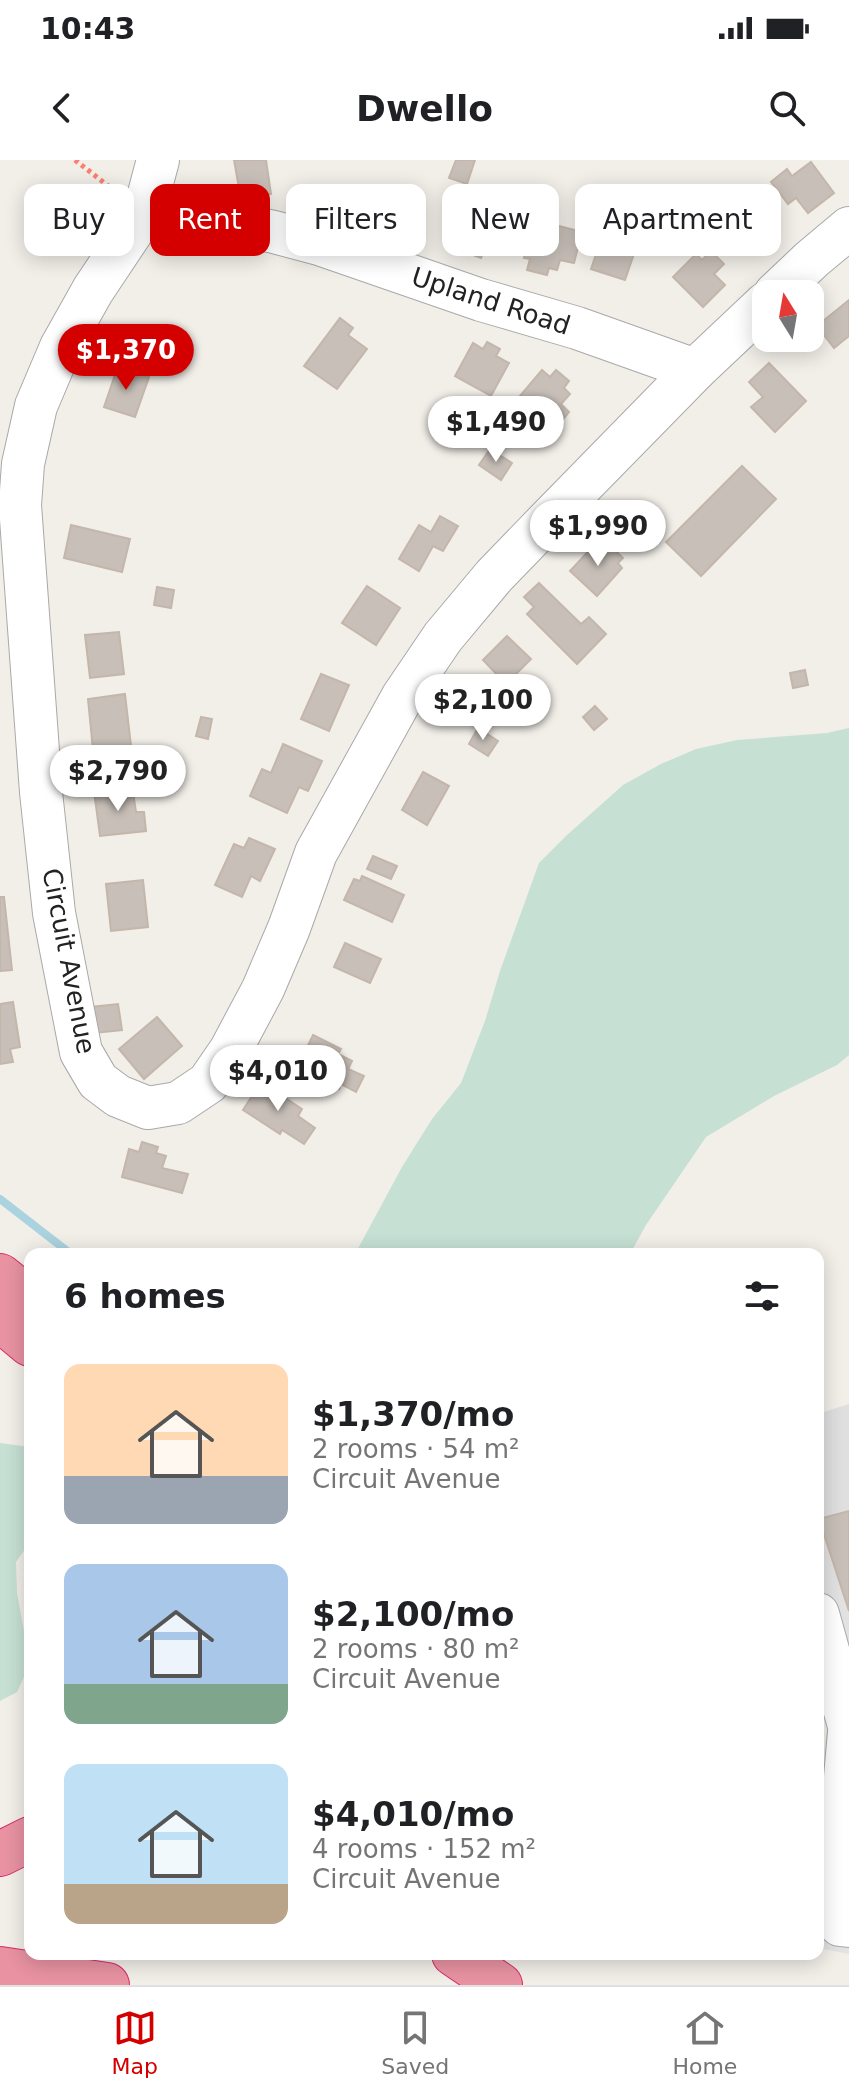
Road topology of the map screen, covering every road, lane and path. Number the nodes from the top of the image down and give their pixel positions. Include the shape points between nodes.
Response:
1 (75, 160) edge
2 (158, 160) edge
3 (146, 205) junction
4 (849, 228) edge
5 (790, 280) edge
6 (752, 316) edge
7 (695, 370) junction
8 (0, 1276) edge
9 (24, 1295) edge
10 (0, 1319) edge
11 (24, 1339) edge
12 (824, 1636) edge
13 (849, 1726) edge
14 (849, 1732) edge
15 (24, 1842) edge
16 (0, 1854) edge
17 (849, 1926) edge
18 (463, 1960) edge
19 (0, 1969) edge
20 (107, 1985) edge
21 (500, 1985) edge

1 - 3 path via 117,193
2 - 3 street, Circuit Avenue
3 - 7 street, Upland Road via 319,244
3 - 7 street, Circuit Avenue via 61,347 36,406 20,505 54,913 81,1052 98,1081 148,1108 178,1103 208,1083 230,1051 263,989 316,853 403,696 443,637 494,576
4 - 5 street
6 - 7 street, Circuit Avenue
8 - 9 highway
10 - 11 highway
12 - 13 street
14 - 17 street via 831,1909 840,1925
15 - 16 highway
18 - 21 highway
19 - 20 highway

